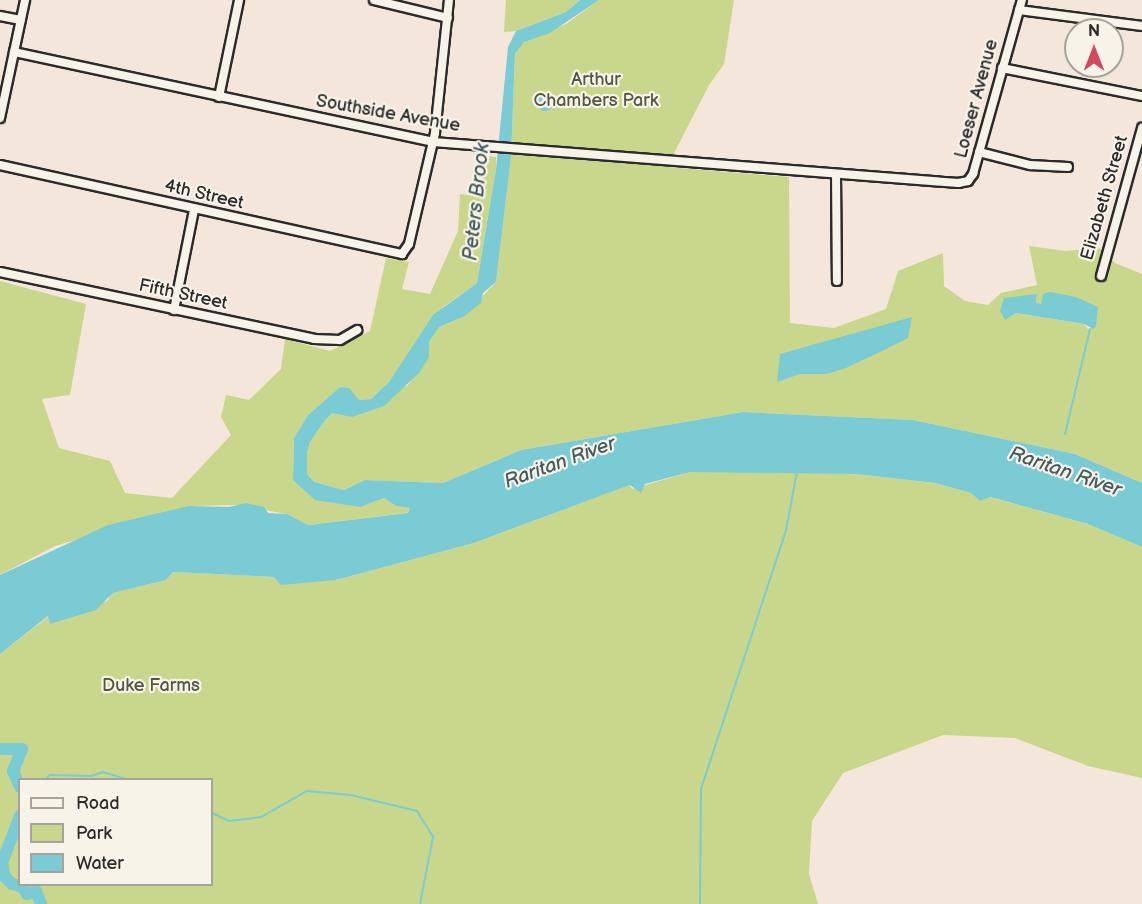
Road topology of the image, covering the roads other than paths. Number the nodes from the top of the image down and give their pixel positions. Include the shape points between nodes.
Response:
1 (25, 0) edge
2 (239, 0) edge
3 (374, 0) edge
4 (449, 0) edge
5 (1022, 0) edge
6 (1019, 10) junction
7 (0, 16) edge
8 (448, 18) junction
9 (21, 20) junction
10 (1142, 26) edge
11 (14, 52) junction
12 (1002, 69) junction
13 (1142, 96) edge
14 (219, 97) junction
15 (0, 117) edge
16 (1142, 128) edge
17 (433, 142) junction
18 (979, 152) junction
19 (0, 165) edge
20 (1068, 167) dead end
21 (836, 174) junction
22 (942, 182) joint
23 (194, 210) junction
24 (0, 272) edge
25 (1101, 276) dead end
26 (837, 281) dead end
27 (174, 310) junction
28 (357, 330) dead end

1 - 9 street
2 - 14 street
3 - 8 street
4 - 8 street
5 - 6 street, Loeser Avenue
6 - 10 street
6 - 12 street, Loeser Avenue
7 - 9 street
8 - 17 street
9 - 11 street
11 - 14 street, Southside Avenue
11 - 15 street
12 - 13 street
12 - 18 street, Loeser Avenue
14 - 17 street, Southside Avenue
16 - 25 street, Elizabeth Street
17 - 21 street, Southside Avenue
17 - 23 street, 4th Street via 410,244 402,254
18 - 20 street via 1030,165
18 - 22 street, Loeser Avenue via 968,181
19 - 23 street, 4th Street
21 - 22 street, Southside Avenue
21 - 26 street
23 - 27 street
24 - 27 street, Fifth Street
27 - 28 street, Fifth Street via 314,339 340,340

